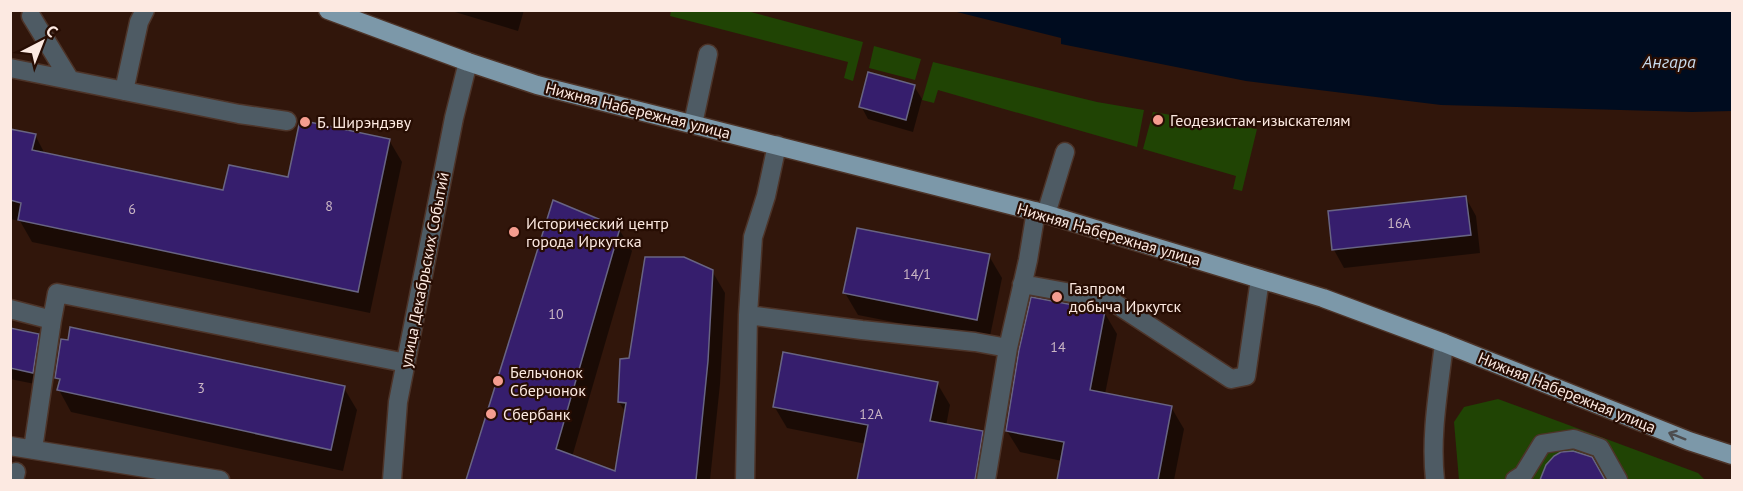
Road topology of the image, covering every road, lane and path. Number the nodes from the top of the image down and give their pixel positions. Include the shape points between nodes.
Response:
1 (145, 10) edge
2 (328, 10) edge
3 (31, 16) dead end
4 (708, 54) dead end
5 (468, 62) junction
6 (10, 68) edge
7 (70, 80) junction
8 (124, 91) junction
9 (287, 121) dead end
10 (693, 124) junction
11 (777, 145) junction
12 (1065, 152) dead end
13 (1041, 213) junction
14 (1260, 279) junction
15 (1022, 284) junction
16 (10, 309) edge
17 (748, 315) junction
18 (52, 320) junction
19 (1444, 343) junction
20 (1008, 348) junction
21 (406, 363) junction
22 (10, 446) edge
23 (33, 449) junction
24 (1732, 455) edge
25 (220, 480) edge
26 (392, 480) edge
27 (745, 480) edge
28 (986, 480) edge
29 (1435, 480) edge
30 (1515, 480) edge
31 (1618, 480) edge

1 - 8 street
2 - 5 main road, Нижняя Набережная улица
3 - 7 street
4 - 10 street
5 - 10 main road, Нижняя Набережная улица via 537,85
5 - 21 street, улица Декабрьских Событий
6 - 7 street
7 - 8 street
8 - 9 street
10 - 11 main road, Нижняя Набережная улица
11 - 13 main road, Нижняя Набережная улица
11 - 17 street via 753,237
12 - 13 street
13 - 14 main road, Нижняя Набережная улица
13 - 15 street
14 - 15 street via 1246,376 1231,379 1110,300
14 - 19 main road, Нижняя Набережная улица
15 - 20 street
16 - 18 street
17 - 20 street
17 - 27 street
18 - 21 street via 57,293
18 - 23 street
24 -> 19 main road, Нижняя Набережная улица
19 - 29 street via 1434,427
20 - 28 street
21 - 26 street, улица Декабрьских Событий via 398,402
22 - 23 street
23 - 25 street
30 - 31 street via 1542,444 1574,439 1600,448

